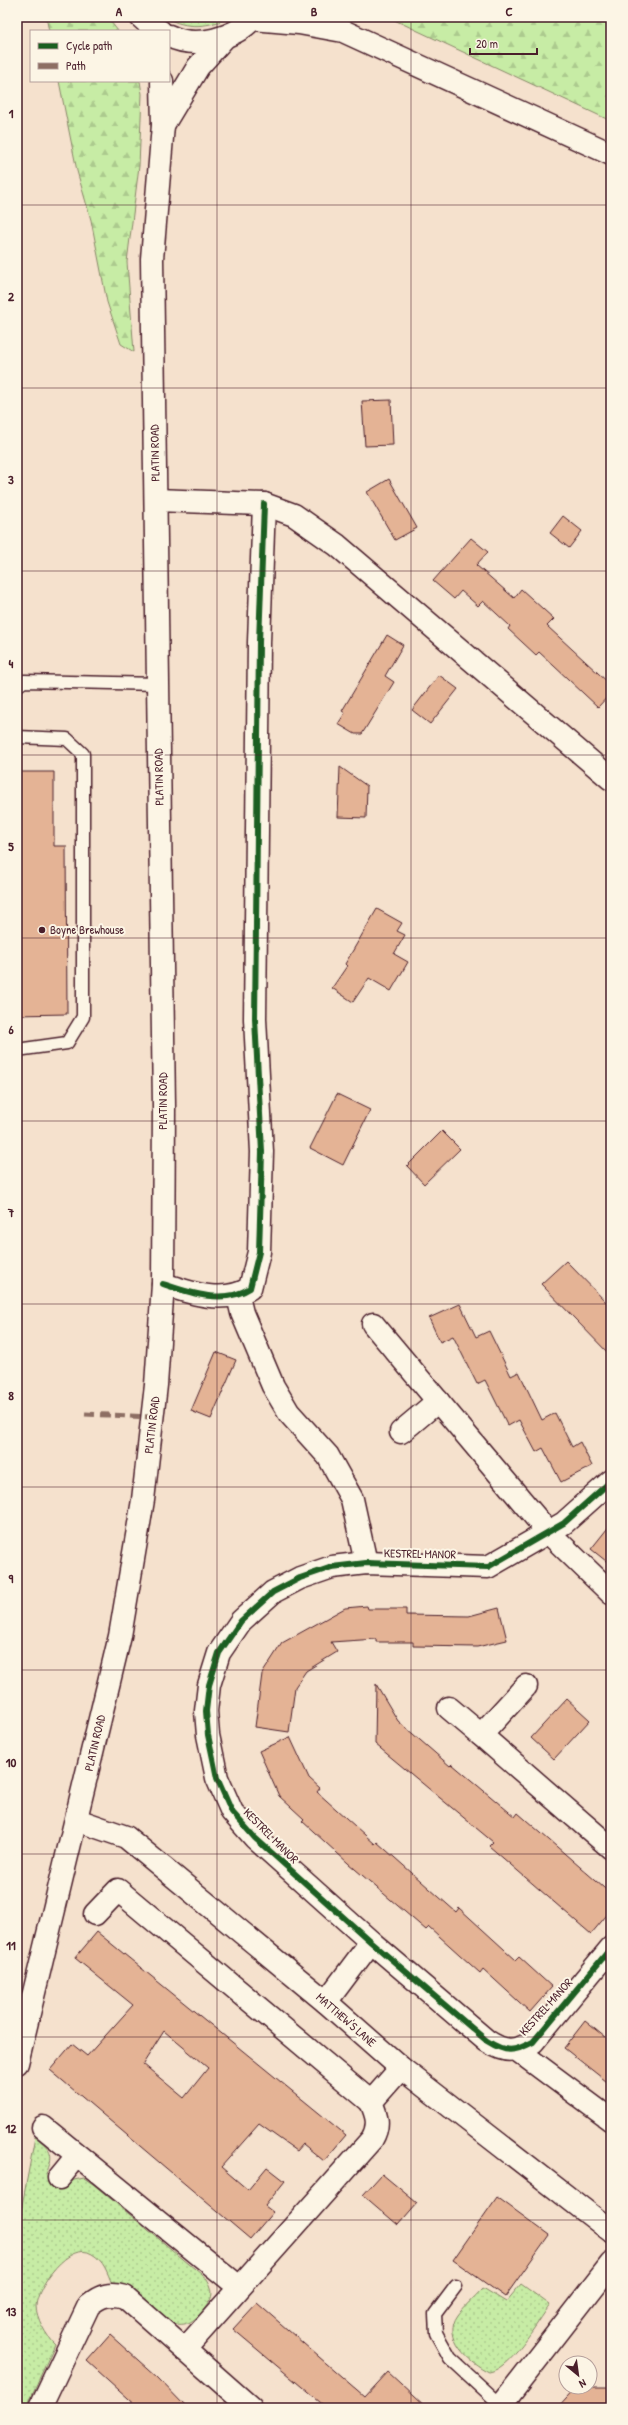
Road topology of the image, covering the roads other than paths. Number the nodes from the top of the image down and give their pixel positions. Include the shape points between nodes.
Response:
1 (324, 17) edge
2 (253, 18) edge
3 (343, 31) junction
4 (170, 33) edge
5 (225, 37) junction
6 (162, 82) edge
7 (163, 124) junction
8 (611, 154) edge
9 (156, 500) junction
10 (264, 504) junction
11 (158, 684) junction
12 (17, 686) edge
13 (17, 737) edge
14 (611, 779) edge
15 (17, 1050) edge
16 (163, 1284) junction
17 (238, 1296) junction
18 (373, 1324) dead end
19 (438, 1401) junction
20 (401, 1432) dead end
21 (611, 1480) edge
22 (548, 1532) junction
23 (366, 1563) junction
24 (611, 1593) edge
25 (526, 1686) dead end
26 (449, 1708) dead end
27 (481, 1735) junction
28 (77, 1820) junction
29 (611, 1848) edge
30 (95, 1914) dead end
31 (370, 1942) junction
32 (611, 1948) edge
33 (326, 2002) junction
34 (517, 2050) junction
35 (17, 2063) edge
36 (401, 2068) junction
37 (371, 2102) junction
38 (611, 2120) edge
39 (43, 2127) dead end
40 (77, 2156) junction
41 (59, 2178) dead end
42 (611, 2232) edge
43 (607, 2276) edge
44 (456, 2286) dead end
45 (239, 2287) junction
46 (184, 2349) junction
47 (500, 2406) edge
48 (40, 2408) edge
49 (252, 2408) edge

1 - 3 street
2 - 3 street
2 - 5 street
3 - 8 street
4 - 5 street via 199,42
5 - 7 street, PLATIN ROAD via 198,67
6 - 7 street, PLATIN ROAD
7 - 9 street, PLATIN ROAD via 152,259
9 - 10 street
9 - 11 street, PLATIN ROAD
10 - 14 street via 294,515 337,545
10 - 17 street via 259,642 255,1019 262,1152 259,1252 250,1288
11 - 12 lane via 24,681
11 - 16 street, PLATIN ROAD via 164,1114
13 - 15 lane via 67,739 83,754 83,1017 67,1043
16 - 17 street via 211,1296
16 - 28 street, PLATIN ROAD via 156,1385 141,1508 120,1636
17 - 23 street via 242,1313 273,1386 289,1413 328,1456 352,1500
18 - 19 street
19 - 20 street
19 - 22 street
21 - 22 street, KESTREL MANOR via 564,1523
22 - 23 street, KESTREL MANOR via 488,1566
22 - 24 street
23 - 31 street, KESTREL MANOR via 332,1567 300,1578 272,1592 246,1616 219,1652 209,1685 206,1711 216,1778 232,1812 255,1838
25 - 27 street
26 - 27 street
27 - 29 street
28 - 33 street, MATTHEW'S LANE via 126,1837
28 - 35 street, PLATIN ROAD
30 - 37 street via 118,1890
31 - 33 street
31 - 34 street, KESTREL MANOR via 487,2041 499,2049
32 - 34 street, KESTREL MANOR via 533,2042
33 - 36 street, MATTHEW'S LANE
34 - 38 street, KESTREL MANOR
36 - 37 street
36 - 42 street, MATTHEW'S LANE
37 - 45 street via 377,2116 378,2129 372,2139
39 - 40 street
40 - 41 street
40 - 45 street
43 - 47 street
44 - 47 lane via 435,2314 436,2333 450,2358
45 - 46 street
46 - 48 street via 125,2297 114,2294 98,2297 83,2314
46 - 49 street

